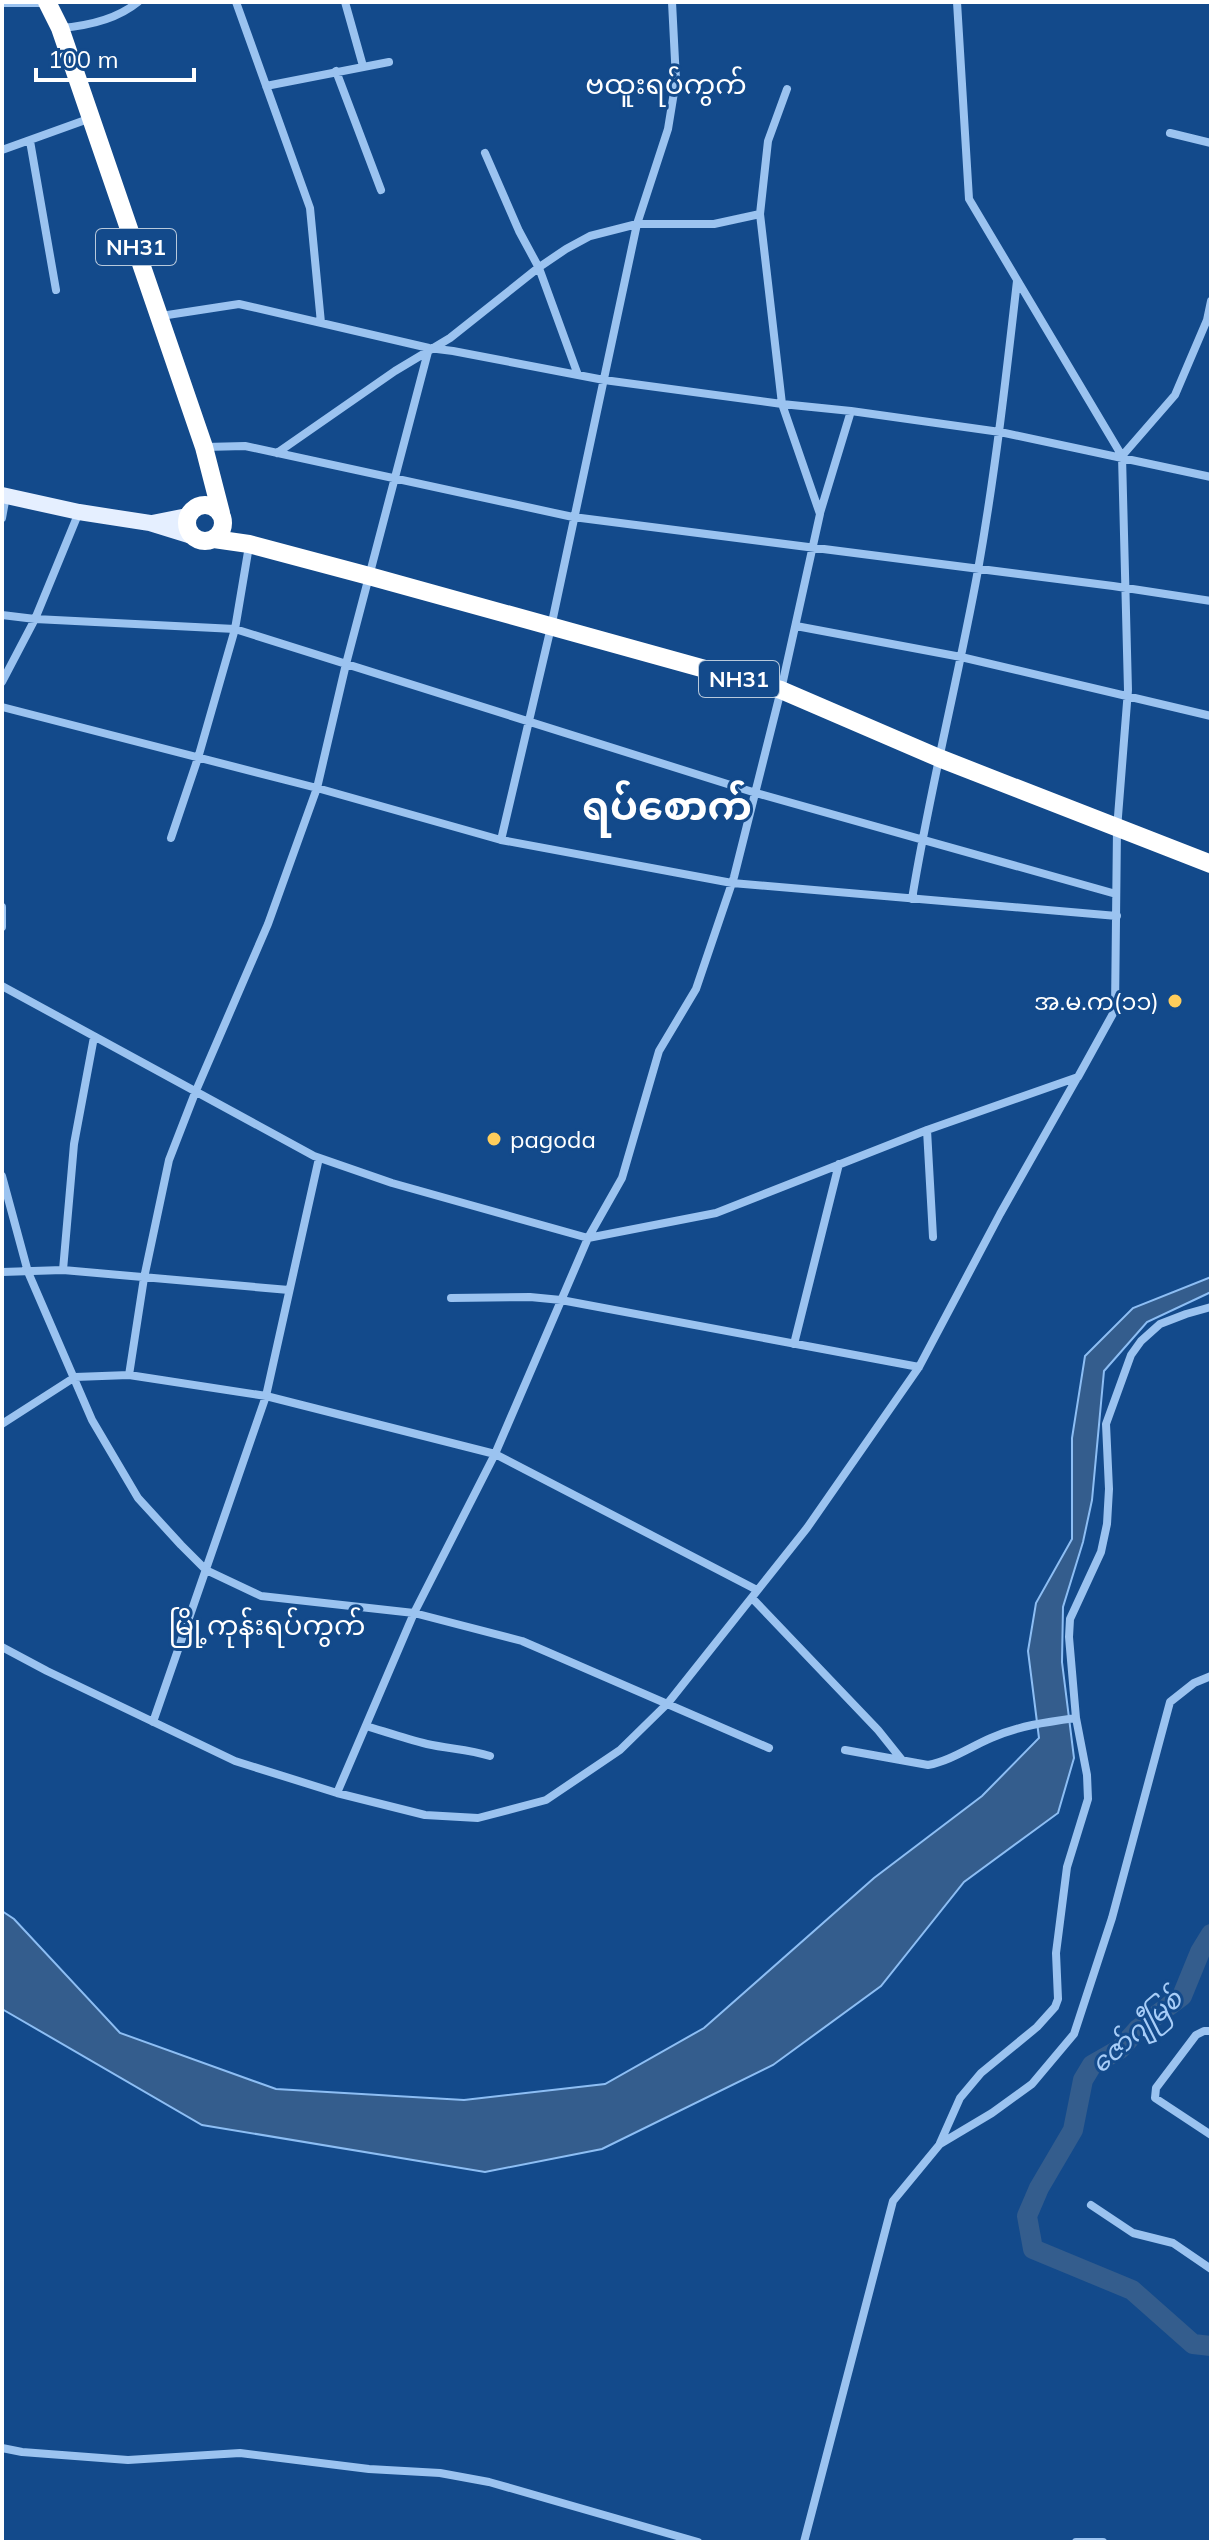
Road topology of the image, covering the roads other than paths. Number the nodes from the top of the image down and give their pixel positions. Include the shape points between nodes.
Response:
1 (47, 2) edge
2 (56, 2) edge
3 (138, 2) edge
4 (236, 2) edge
5 (345, 2) edge
6 (672, 2) edge
7 (957, 2) edge
8 (2, 3) edge
9 (60, 28) junction
10 (389, 62) dead end
11 (363, 66) junction
12 (336, 71) junction
13 (266, 86) junction
14 (787, 89) dead end
15 (91, 118) junction
16 (1170, 133) dead end
17 (30, 141) junction
18 (1211, 143) edge
19 (2, 150) edge
20 (485, 153) dead end
21 (381, 190) dead end
22 (760, 214) junction
23 (637, 224) junction
24 (539, 268) junction
25 (1017, 280) junction
26 (56, 290) dead end
27 (1211, 301) edge
28 (160, 316) junction
29 (1209, 320) edge
30 (321, 323) junction
31 (429, 348) junction
32 (578, 375) junction
33 (604, 380) junction
34 (782, 404) junction
35 (851, 411) junction
36 (1000, 432) junction
37 (204, 447) junction
38 (277, 453) junction
39 (1122, 456) junction
40 (210, 467) junction
41 (1211, 477) edge
42 (395, 479) junction
43 (4, 496) edge
44 (79, 512) junction
45 (190, 513) junction
46 (820, 514) junction
47 (573, 517) junction
48 (2, 518) edge
49 (150, 523) junction
50 (219, 525) junction
51 (192, 536) junction
52 (249, 544) junction
53 (812, 548) junction
54 (978, 569) junction
55 (369, 576) junction
56 (1125, 588) junction
57 (1211, 601) edge
58 (2, 615) edge
59 (35, 619) junction
60 (796, 626) junction
61 (551, 627) junction
62 (235, 629) junction
63 (961, 657) junction
64 (346, 664) junction
65 (2, 682) edge
66 (781, 690) junction
67 (1128, 696) junction
68 (2, 707) edge
69 (1211, 716) edge
70 (529, 722) junction
71 (198, 758) junction
72 (939, 758) junction
73 (317, 788) junction
74 (756, 793) junction
75 (1117, 829) junction
76 (171, 838) dead end
77 (501, 840) junction
78 (922, 840) junction
79 (1211, 864) edge
80 (732, 883) junction
81 (1116, 894) junction
82 (912, 899) junction
83 (2, 907) edge
84 (1117, 916) junction
85 (2, 927) edge
86 (2, 986) edge
87 (94, 1037) junction
88 (1078, 1077) junction
89 (195, 1093) junction
90 (927, 1130) junction
91 (319, 1158) junction
92 (839, 1164) junction
93 (2, 1176) edge
94 (933, 1237) dead end
95 (588, 1238) junction
96 (63, 1270) junction
97 (2, 1272) edge
98 (28, 1272) junction
99 (144, 1278) junction
100 (289, 1290) junction
101 (451, 1298) dead end
102 (561, 1300) junction
103 (1211, 1307) edge
104 (794, 1344) junction
105 (919, 1367) junction
106 (129, 1375) junction
107 (75, 1377) junction
108 (266, 1396) junction
109 (2, 1424) edge
110 (495, 1454) junction
111 (206, 1570) junction
112 (755, 1594) junction
113 (414, 1613) junction
114 (2, 1647) edge
115 (1211, 1676) edge
116 (668, 1703) junction
117 (1073, 1718) junction
118 (153, 1722) junction
119 (366, 1726) junction
120 (769, 1748) dead end
121 (845, 1750) dead end
122 (490, 1756) dead end
123 (902, 1760) junction
124 (337, 1793) junction
125 (1211, 2031) edge
126 (1211, 2135) edge
127 (940, 2144) junction
128 (1091, 2205) dead end
129 (1211, 2269) edge
130 (2, 2448) edge
131 (698, 2542) edge
132 (804, 2542) edge
133 (1076, 2542) edge
134 (1103, 2542) edge

1 - 8 street
1 - 9 highway, NH31
2 - 9 highway, NH31
3 - 9 street via 87,26
4 - 13 street
5 - 11 street
6 - 23 street via 676,80 668,129
7 - 25 street via 969,199
9 - 15 highway, NH31
10 - 11 street
11 - 12 street
12 - 13 street
12 - 21 street
13 - 30 street via 310,208
14 - 22 street via 768,141
15 - 17 street
15 - 28 highway, NH31
16 - 18 street
17 - 19 street
17 - 26 street
20 - 24 street
22 - 23 street via 714,224
22 - 34 street
23 - 24 street via 590,236
23 - 33 street
24 - 31 street via 450,338
24 - 32 street
25 - 36 street
25 - 39 street
27 - 29 street
28 - 30 street via 239,304
28 - 37 highway, NH31
29 - 39 street via 1175,395
30 - 31 street
31 - 32 street
31 - 38 street
31 - 42 street
32 - 33 street
33 - 34 street
33 - 47 street
34 - 35 street
34 - 46 street
35 - 36 street
35 - 46 street
36 - 39 street
36 - 54 street
37 - 38 street via 245,446
37 - 40 highway, NH31
38 - 42 street
39 - 41 street
39 - 56 street
40 - 45 highway
40 - 50 highway, NH31
42 - 47 street
42 - 55 street
43 - 44 main road
43 - 48 street
44 - 49 main road
44 - 59 street
45 - 49 main road
45 - 50 highway via 207,504 215,507
45 - 51 highway via 187,527
46 - 53 street
47 - 53 street
47 - 61 street
49 - 51 main road
50 - 51 highway via 203,541
50 - 52 highway, NH31
52 - 55 highway, NH31
52 - 62 street
53 - 54 street
53 - 60 street
54 - 56 street
54 - 63 street
55 - 61 highway, NH31
55 - 64 street
56 - 57 street
56 - 67 street
58 - 59 street
59 - 62 street
59 - 65 street
60 - 63 street
60 - 66 street
61 - 66 highway, NH31
61 - 70 street
62 - 64 street
62 - 71 street
63 - 67 street
63 - 72 street
64 - 70 street
64 - 73 street
66 - 72 highway, NH31
66 - 74 street
67 - 69 street
67 - 75 street
68 - 71 street
70 - 74 street
70 - 77 street
71 - 73 street
71 - 76 street
72 - 75 highway, NH31
72 - 78 street
73 - 77 street
73 - 89 street via 268,924
74 - 78 street
74 - 80 street
75 - 79 highway, NH31
75 - 81 street
77 - 80 street
78 - 81 street
78 - 82 street
80 - 82 street
80 - 95 street via 696,989 659,1051 622,1178
81 - 84 street
82 - 84 street
83 - 85 street
84 - 88 street via 1115,1010
86 - 87 street
87 - 89 street
87 - 96 street via 74,1144
88 - 90 street
88 - 105 street
89 - 91 street
89 - 99 street via 169,1160
90 - 92 street
90 - 94 street
91 - 95 street
91 - 100 street
92 - 95 street via 716,1213
92 - 104 street
93 - 98 street
95 - 102 street
96 - 98 street
96 - 99 street
97 - 98 street
98 - 107 street
99 - 100 street
99 - 106 street
100 - 108 street
101 - 102 street
102 - 104 street
102 - 110 street
103 - 117 street via 1160,1324 1141,1341 1106,1424 1107,1524 1101,1552 1070,1619
104 - 105 street
105 - 112 street
106 - 107 street
106 - 108 street
107 - 109 street
107 - 111 street via 92,1420 138,1498
108 - 110 street
108 - 111 street
110 - 112 street
110 - 113 street
111 - 113 street via 261,1596
111 - 118 street
112 - 116 street
112 - 123 street
113 - 116 street via 522,1641
113 - 119 street
114 - 118 street
115 - 127 street via 1170,1702 1112,1918 1074,2034 1032,2084
116 - 120 street
116 - 124 street via 620,1750 546,1800 478,1818 425,1815
117 - 123 street via 1034,1723 992,1737 939,1763
117 - 127 street via 1088,1799 1067,1867 1056,1953 1058,1999 1037,2027 960,2098
118 - 124 street via 235,1761
119 - 122 street
119 - 124 street
121 - 123 street
125 - 126 street via 1196,2035 1156,2088 1155,2098
127 - 132 street via 893,2201
128 - 129 street via 1133,2233 1173,2243
130 - 131 street via 128,2460 240,2453 440,2473
133 - 134 street

